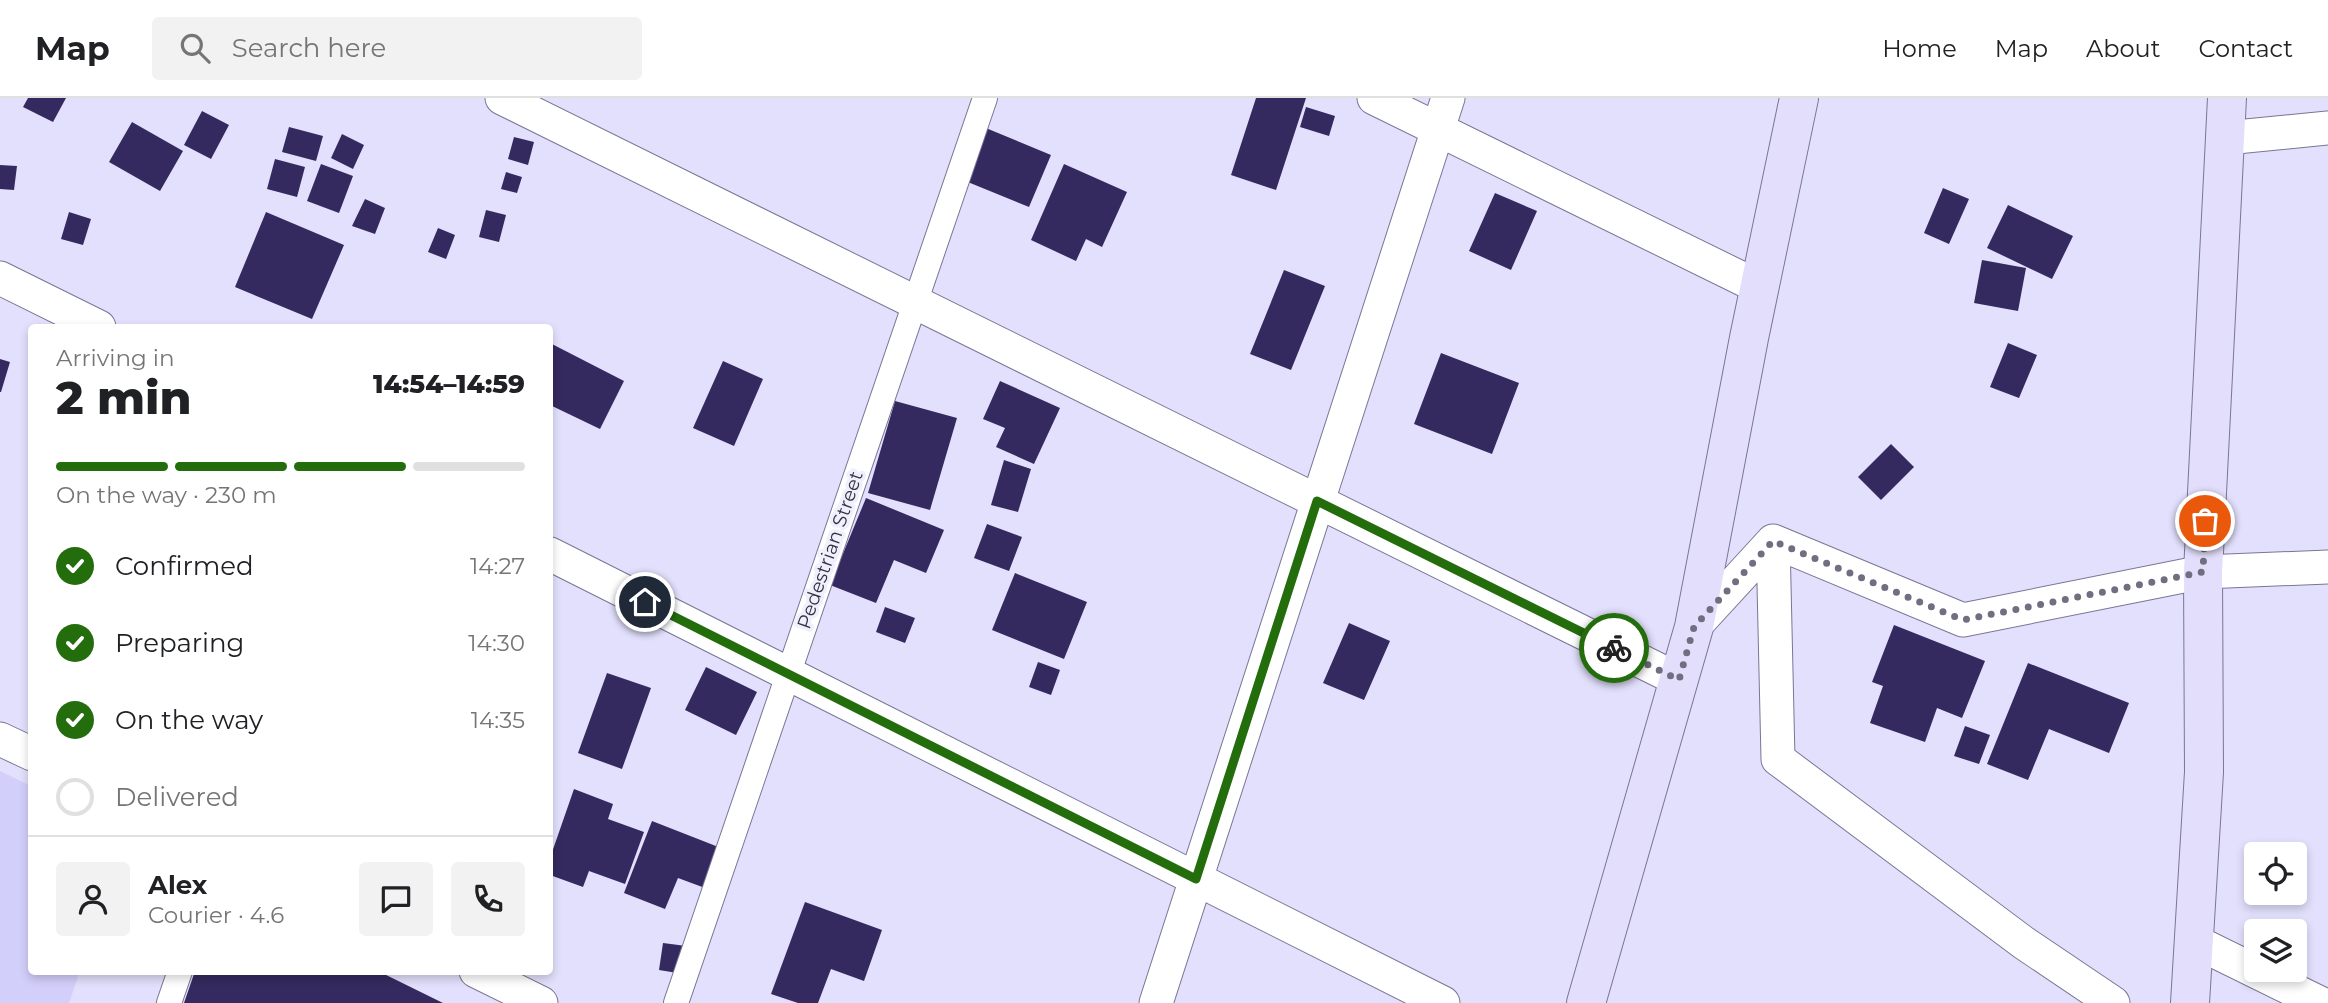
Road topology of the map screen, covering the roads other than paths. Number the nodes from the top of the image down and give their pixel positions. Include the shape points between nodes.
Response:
1 (502, 98) edge
2 (985, 98) edge
3 (1374, 98) edge
4 (1448, 98) edge
5 (1800, 98) edge
6 (2227, 98) edge
7 (2328, 128) edge
8 (1438, 129) junction
9 (2226, 138) junction
10 (0, 278) edge
11 (1759, 287) junction
12 (915, 302) junction
13 (93, 324) edge
14 (1317, 501) junction
15 (1773, 541) junction
16 (553, 556) edge
17 (2328, 567) edge
18 (2203, 572) junction
19 (1694, 627) junction
20 (788, 674) junction
21 (1679, 680) junction
22 (0, 739) edge
23 (28, 752) edge
24 (1196, 879) junction
25 (2196, 942) junction
26 (179, 975) edge
27 (484, 975) edge
28 (169, 1003) edge
29 (541, 1003) edge
30 (676, 1003) edge
31 (1156, 1003) edge
32 (1443, 1003) edge
33 (1586, 1003) edge
34 (2113, 1003) edge
35 (2190, 1003) edge
36 (2320, 1003) edge

1 - 12 street
2 - 12 street, Pedestrian Street
3 - 8 street
4 - 8 street
5 - 11 main road
6 - 9 main road
7 - 9 street
8 - 11 street
8 - 14 street
9 - 18 main road
10 - 13 street
11 - 19 main road
12 - 14 street
12 - 20 street, Pedestrian Street
14 - 21 street
14 - 24 street
15 - 18 street via 1963,620
15 - 19 street
15 - 34 street via 1778,759 2024,943
16 - 20 street
17 - 18 street
18 - 25 main road via 2204,772
19 - 21 main road
20 - 24 street
20 - 30 street, Pedestrian Street
21 - 33 main road
22 - 23 street
24 - 31 street
24 - 32 street
25 - 35 main road
25 - 36 street
26 - 28 street
27 - 29 street

